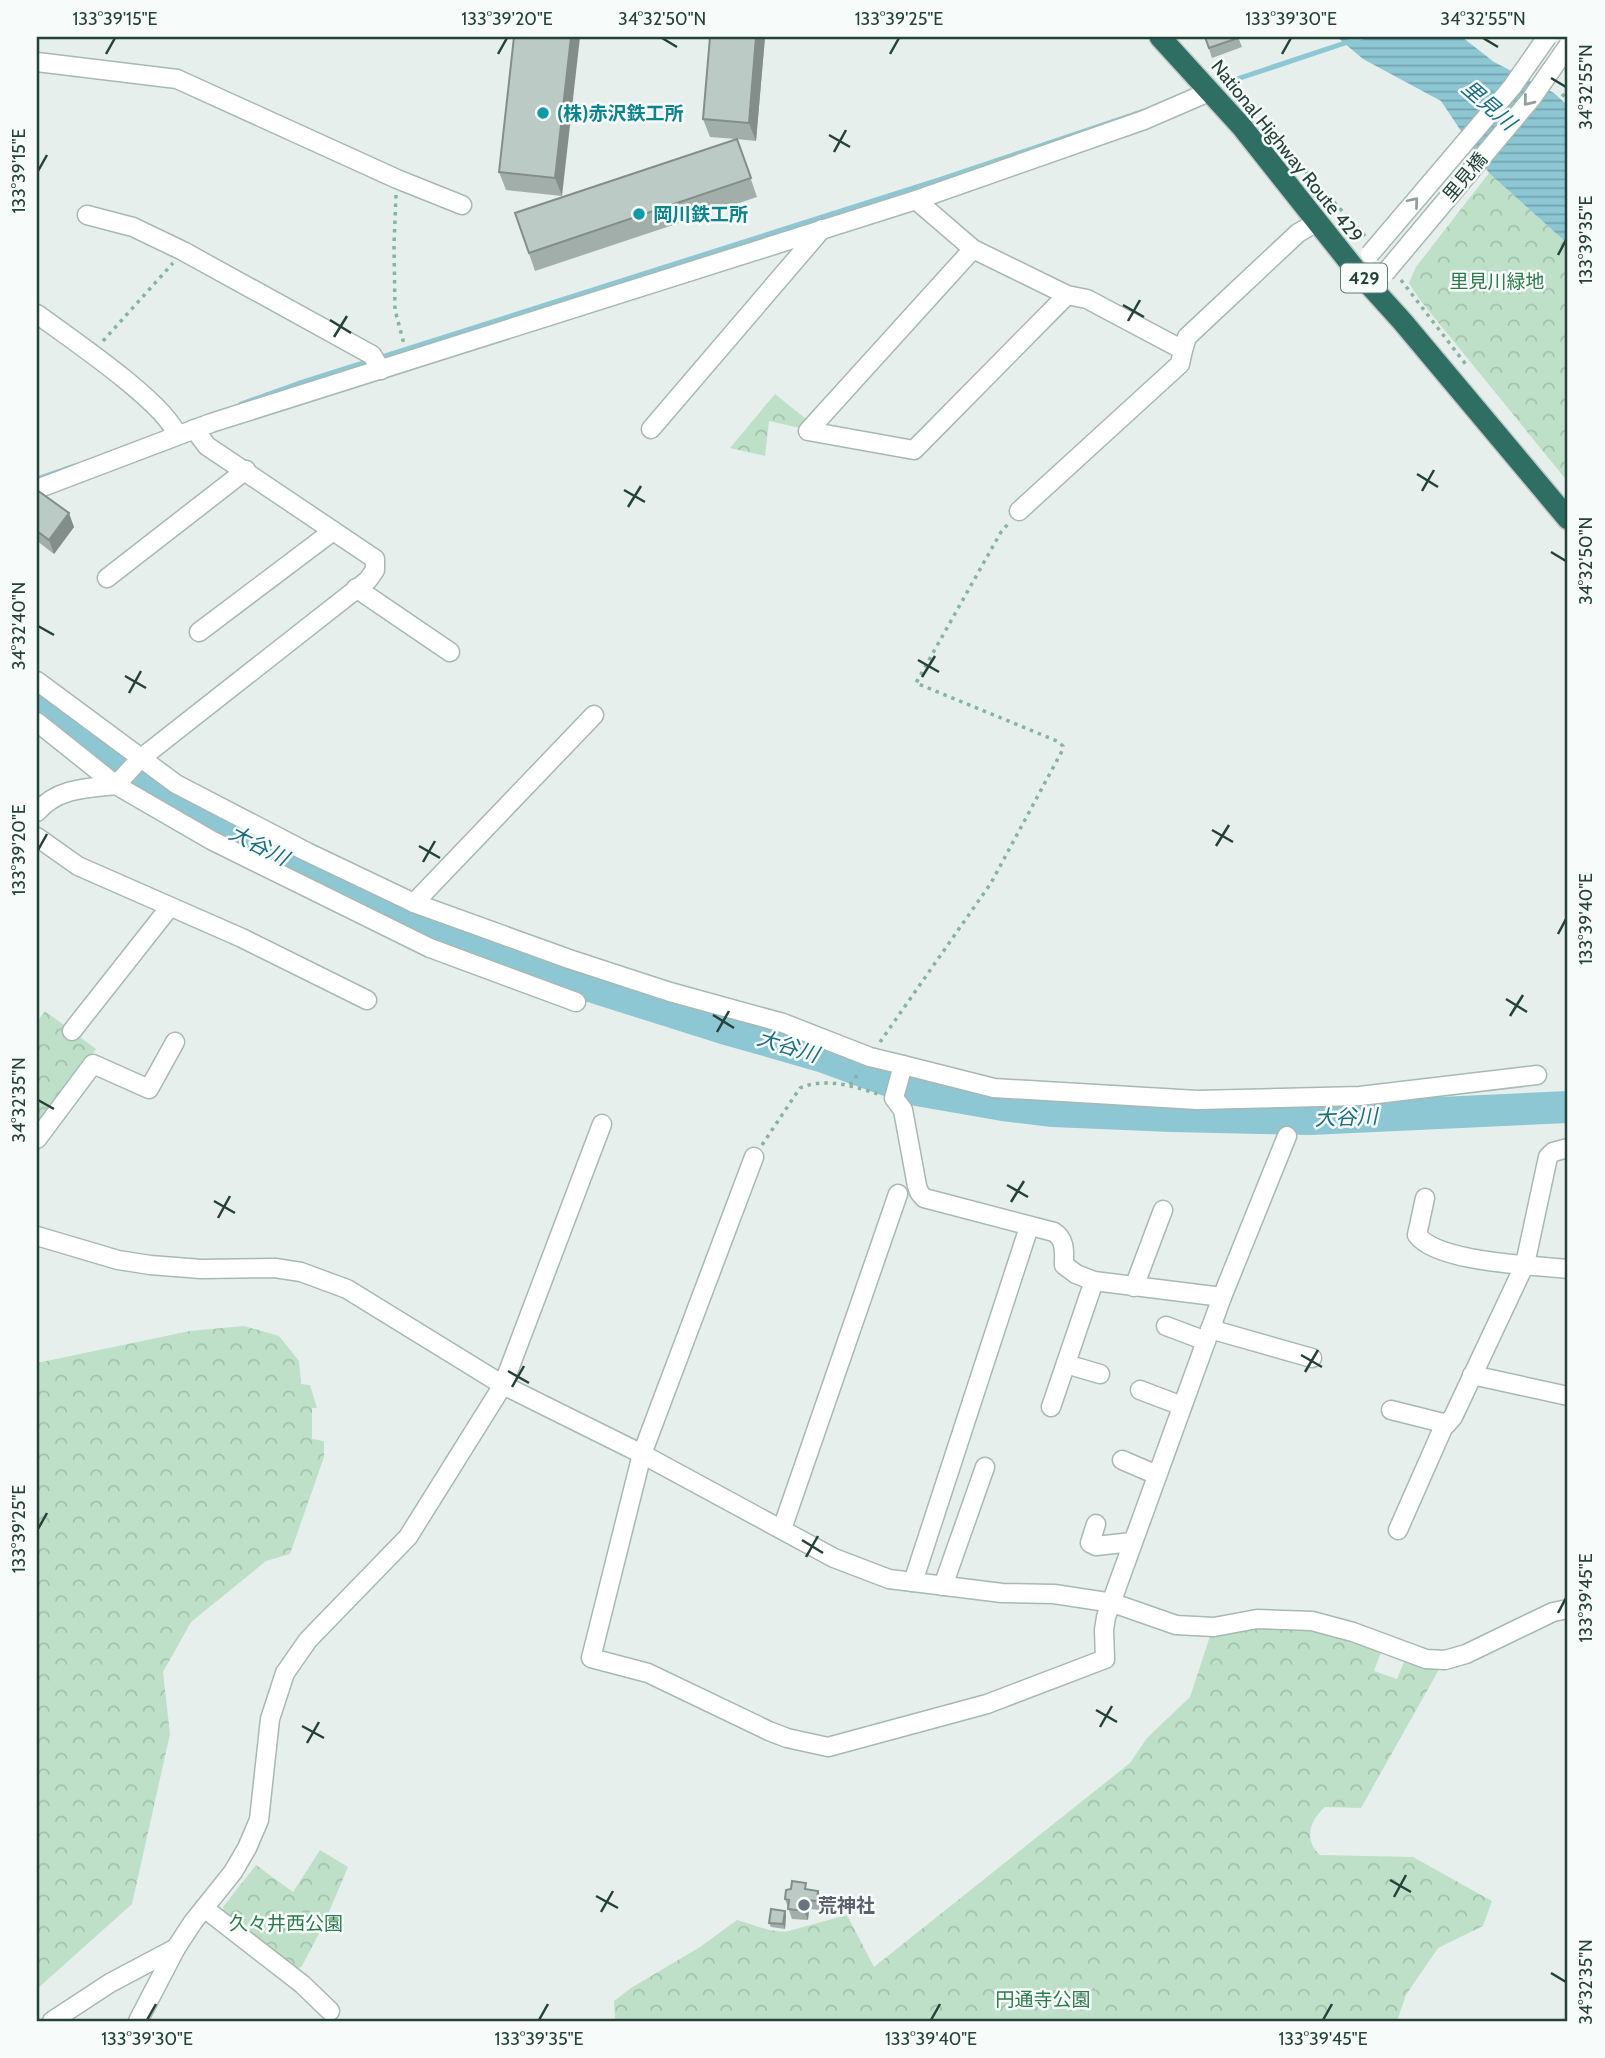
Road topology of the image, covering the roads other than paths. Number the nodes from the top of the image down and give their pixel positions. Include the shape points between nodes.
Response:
1 (1160, 37) edge
2 (1547, 37) edge
3 (1568, 46) edge
4 (37, 62) edge
5 (1211, 91) junction
6 (916, 200) junction
7 (463, 205) dead end
8 (87, 215) dead end
9 (1317, 222) junction
10 (822, 229) junction
11 (973, 249) junction
12 (1362, 261) junction
13 (1378, 280) junction
14 (1067, 295) junction
15 (37, 314) edge
16 (1183, 350) junction
17 (377, 363) junction
18 (174, 429) junction
19 (194, 429) junction
20 (651, 429) dead end
21 (246, 471) junction
22 (37, 489) edge
23 (1018, 512) road end
24 (1568, 519) edge
25 (333, 531) junction
26 (107, 578) dead end
27 (356, 588) junction
28 (199, 632) dead end
29 (450, 652) dead end
30 (37, 681) edge
31 (594, 715) dead end
32 (37, 722) edge
33 (140, 759) junction
34 (116, 785) junction
35 (37, 812) edge
36 (37, 837) edge
37 (414, 903) junction
38 (169, 908) junction
39 (367, 1000) dead end
40 (576, 1002) dead end
41 (72, 1031) dead end
42 (175, 1042) dead end
43 (903, 1065) junction
44 (1537, 1075) dead end
45 (602, 1124) dead end
46 (1287, 1136) dead end
47 (37, 1139) edge
48 (1568, 1148) edge
49 (754, 1157) road end
50 (898, 1194) dead end
51 (1425, 1198) dead end
52 (1163, 1210) dead end
53 (1029, 1227) junction
54 (37, 1236) edge
55 (1525, 1265) junction
56 (1568, 1269) edge
57 (1094, 1281) junction
58 (1134, 1287) junction
59 (1222, 1297) junction
60 (1166, 1326) dead end
61 (1208, 1335) junction
62 (1312, 1357) dead end
63 (1066, 1364) junction
64 (1100, 1374) dead end
65 (1472, 1375) junction
66 (503, 1385) junction
67 (1140, 1390) dead end
68 (1568, 1396) edge
69 (1182, 1406) junction
70 (1051, 1408) dead end
71 (1391, 1410) dead end
72 (1447, 1424) junction
73 (642, 1454) junction
74 (1122, 1460) dead end
75 (985, 1467) dead end
76 (1157, 1475) junction
77 (1096, 1524) dead end
78 (782, 1530) junction
79 (1398, 1530) dead end
80 (1132, 1542) junction
81 (913, 1582) junction
82 (943, 1586) junction
83 (1113, 1603) junction
84 (1568, 1609) edge
85 (204, 1908) junction
86 (176, 1948) junction
87 (330, 2011) dead end
88 (52, 2021) edge
89 (138, 2021) edge

1 - 5 highway, National Highway Route 429 / 429
12 -> 2 street, 里見橋, bridge via 1512,87
3 -> 13 street, 里見橋, bridge via 1531,99
4 - 7 street via 177,79
5 - 6 street via 1144,120
5 - 9 highway, National Highway Route 429 / 429
6 - 10 street
6 - 11 street
8 - 17 street via 133,227 183,251
9 - 12 highway, National Highway Route 429 / 429
9 - 16 street via 1298,233 1186,337
10 - 17 street
10 - 20 street
11 - 14 street
11 - 14 street via 808,431 914,450
12 - 13 highway, National Highway Route 429 / 429
13 - 24 highway, National Highway Route 429 / 429
14 - 16 street via 1087,299
15 - 18 street via 92,354
16 - 23 street via 1180,364
17 - 19 street
18 - 19 street
18 - 22 street
19 - 21 street via 207,446
21 - 25 street
21 - 26 street
25 - 27 street via 375,559 375,570
25 - 28 street
27 - 29 street
27 - 33 street
30 - 33 street
31 - 37 street
32 - 34 street
33 - 34 street
33 - 37 street via 176,784
34 - 35 street via 56,795
34 - 40 street via 211,840 430,948
36 - 38 street via 78,866
37 - 43 street via 620,975 783,1023
38 - 39 street via 242,938
38 - 41 street
42 - 47 street via 149,1089 93,1065
43 - 44 street via 994,1088 1197,1100 1360,1096
43 - 53 street via 894,1098 903,1110 919,1192 924,1198
45 - 66 street
46 - 59 street
48 - 55 street via 1548,1157
49 - 73 street
50 - 78 street
51 - 55 street via 1417,1235 1421,1240 1465,1258
52 - 58 street
53 - 57 street via 1061,1237 1064,1265
53 - 81 street
54 - 66 street via 150,1265 302,1272 347,1289
55 - 56 street
55 - 65 street
57 - 58 street
57 - 63 street
58 - 59 street
59 - 61 street
60 - 61 street
61 - 62 street
61 - 69 street
63 - 64 street
63 - 70 street
65 - 68 street
65 - 72 street
66 - 73 street
66 - 85 street via 408,1537 308,1640 285,1673 270,1719 259,1820 233,1872
67 - 69 street
69 - 76 street
71 - 72 street
72 - 79 street
73 - 78 street
73 - 83 street via 591,1658 648,1673 787,1738 828,1746 987,1704 1105,1659 1104,1630
74 - 76 street
75 - 82 street
76 - 80 street
77 - 80 street via 1090,1543
78 - 81 street via 863,1570
80 - 83 street
81 - 82 street
82 - 83 street
83 - 84 street via 1175,1625 1214,1627 1257,1619 1312,1621 1426,1659 1445,1660
85 - 86 street
85 - 87 street
86 - 88 street
86 - 89 street

